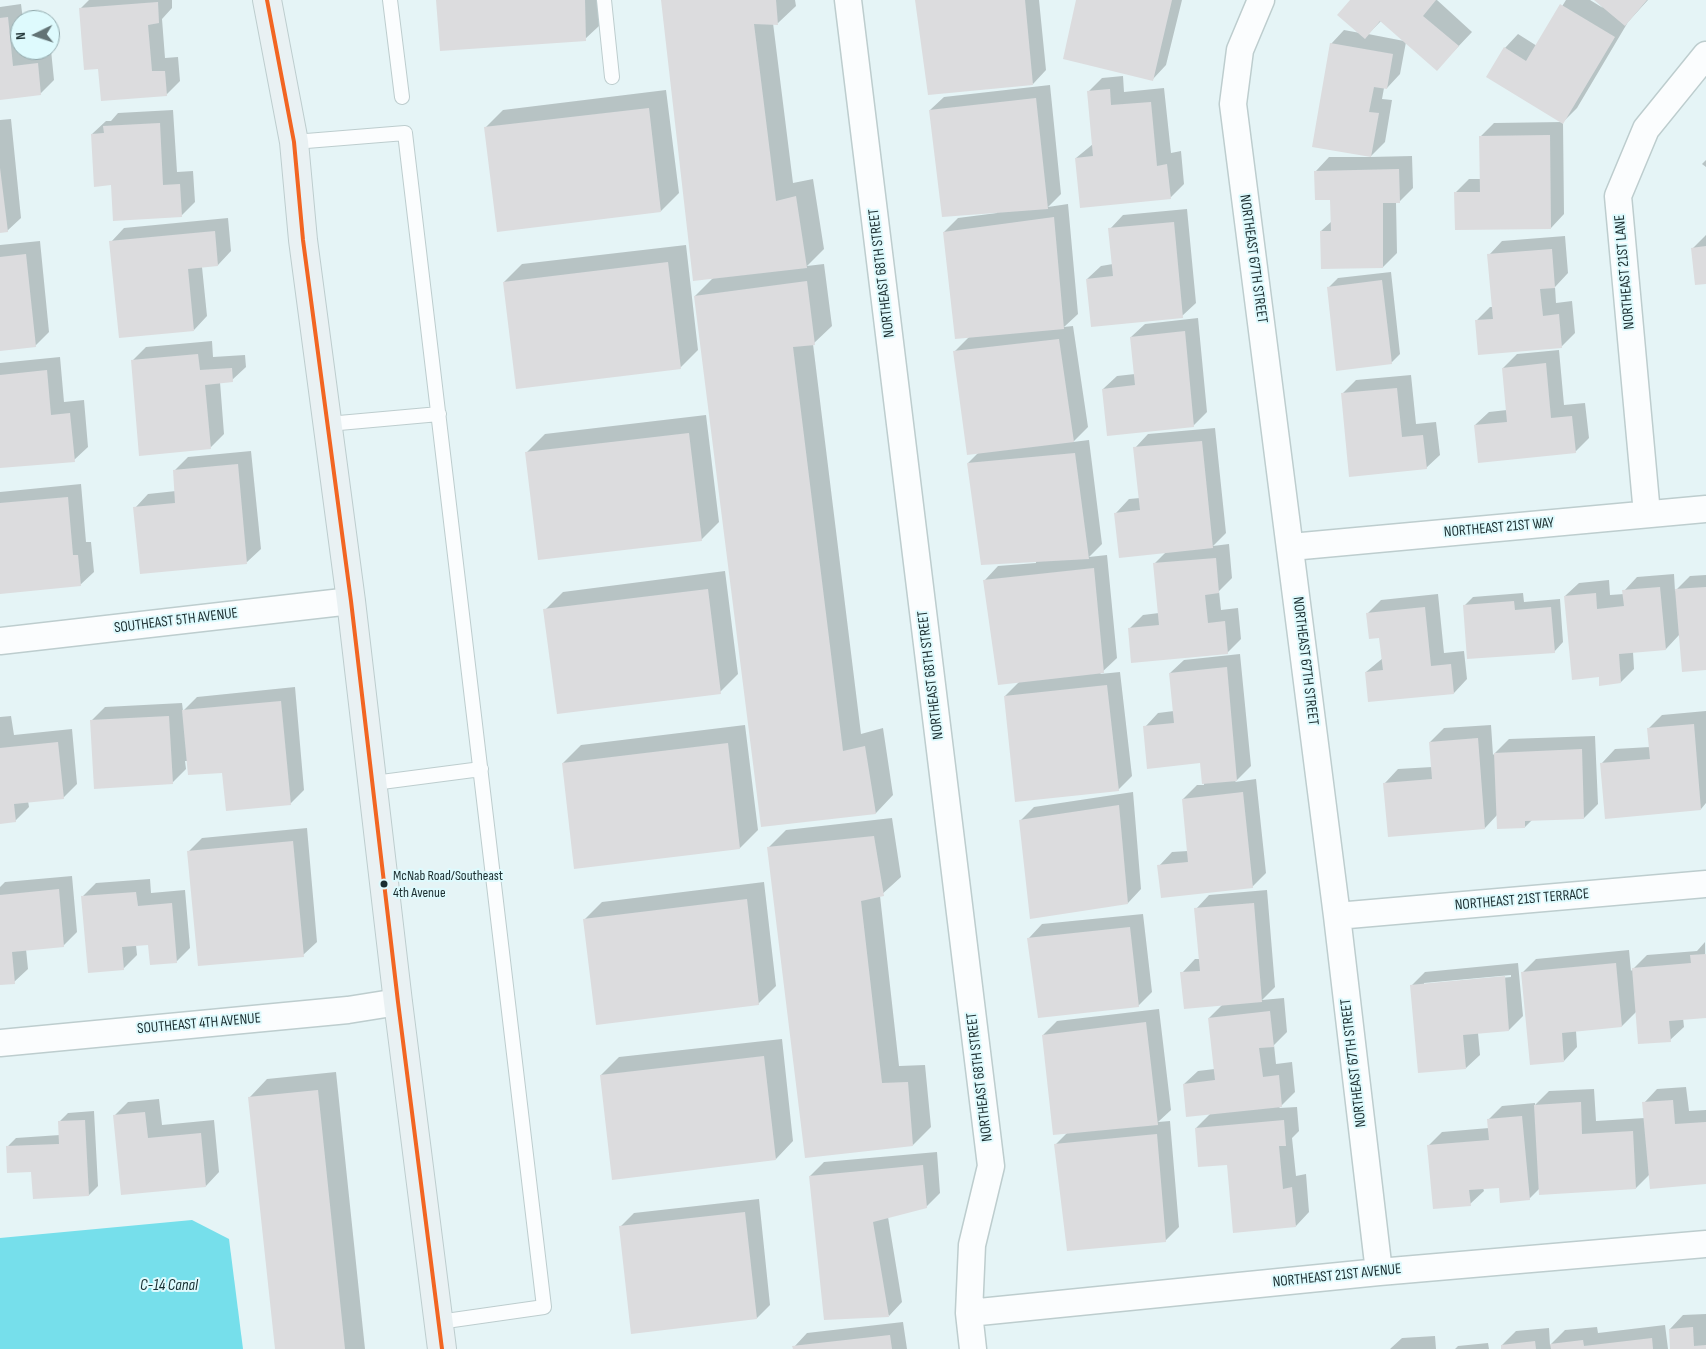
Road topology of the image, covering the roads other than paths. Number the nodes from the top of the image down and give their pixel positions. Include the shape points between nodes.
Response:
1 (267, 0) edge
2 (390, 0) edge
3 (604, 0) edge
4 (848, 0) edge
5 (1261, 0) edge
6 (1706, 55) edge
7 (612, 77) dead end
8 (402, 97) dead end
9 (294, 142) junction
10 (439, 414) junction
11 (328, 424) junction
12 (1706, 509) edge
13 (1647, 514) junction
14 (1291, 547) junction
15 (351, 602) junction
16 (0, 641) edge
17 (481, 769) junction
18 (374, 783) junction
19 (1706, 884) edge
20 (1337, 916) junction
21 (398, 1002) junction
22 (0, 1043) edge
23 (1706, 1244) edge
24 (1379, 1272) junction
25 (969, 1313) junction
26 (439, 1322) junction
27 (442, 1349) edge
28 (973, 1349) edge

1 - 9 street
2 - 8 lane
3 - 7 lane
4 - 25 street, NORTHEAST 68TH STREET via 991,1166 972,1245
5 - 14 street, NORTHEAST 67TH STREET via 1240,50 1233,104
6 - 13 street, NORTHEAST 21ST LANE via 1646,129 1618,196
9 - 10 lane via 405,133
9 - 11 street via 303,240
10 - 11 lane
10 - 17 lane
11 - 15 street
12 - 13 street, NORTHEAST 21ST WAY
13 - 14 street, NORTHEAST 21ST WAY
14 - 20 street, NORTHEAST 67TH STREET
15 - 16 street, SOUTHEAST 5TH AVENUE
15 - 18 street
17 - 18 lane
17 - 26 lane via 544,1307
18 - 21 street
19 - 20 street, NORTHEAST 21ST TERRACE
20 - 24 street, NORTHEAST 67TH STREET
21 - 22 street, SOUTHEAST 4TH AVENUE via 348,1010
21 - 26 street
23 - 24 street, NORTHEAST 21ST AVENUE
24 - 25 street, NORTHEAST 21ST AVENUE
25 - 28 street, NORTHEAST 68TH STREET
26 - 27 street

